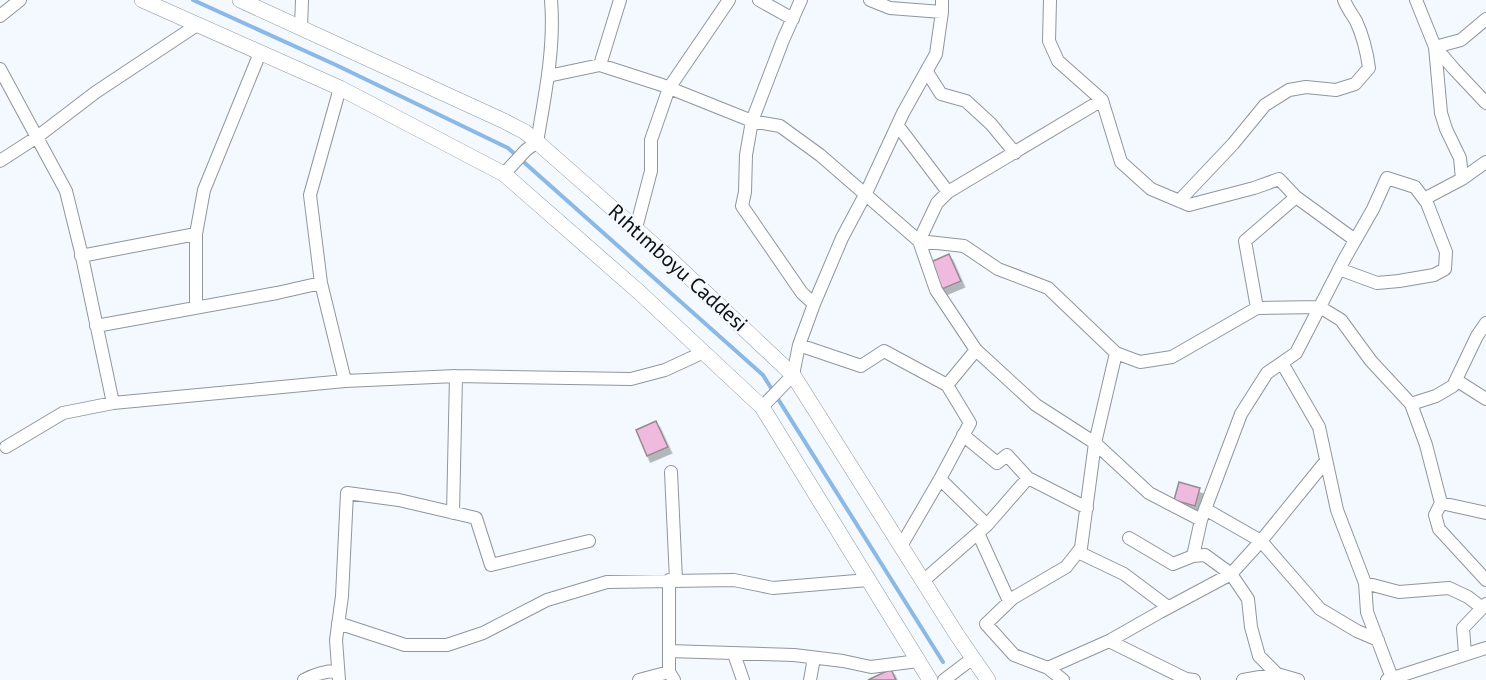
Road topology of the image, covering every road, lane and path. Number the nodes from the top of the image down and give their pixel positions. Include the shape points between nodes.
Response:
1 (20, 0) edge
2 (142, 0) edge
3 (240, 0) edge
4 (302, 0) edge
5 (551, 0) edge
6 (620, 0) edge
7 (729, 0) edge
8 (759, 0) edge
9 (801, 0) edge
10 (870, 0) edge
11 (1050, 0) edge
12 (1344, 0) edge
13 (1416, 0) edge
14 (942, 6) edge
15 (0, 16) edge
16 (793, 19) junction
17 (1486, 19) edge
18 (197, 24) junction
19 (301, 27) junction
20 (1436, 47) junction
21 (260, 53) junction
22 (600, 64) junction
23 (0, 69) edge
24 (927, 72) junction
25 (548, 76) junction
26 (340, 88) junction
27 (669, 88) junction
28 (1102, 100) junction
29 (1486, 103) edge
30 (752, 120) junction
31 (897, 126) junction
32 (38, 137) junction
33 (532, 146) junction
34 (1015, 153) junction
35 (0, 161) edge
36 (1486, 162) edge
37 (508, 170) junction
38 (1462, 179) junction
39 (948, 192) junction
40 (866, 194) junction
41 (1296, 197) junction
42 (1424, 199) junction
43 (1179, 201) junction
44 (636, 228) junction
45 (196, 234) junction
46 (1355, 240) junction
47 (919, 241) junction
48 (81, 256) junction
49 (1339, 269) junction
50 (321, 283) junction
51 (814, 304) junction
52 (1320, 307) junction
53 (196, 308) junction
54 (1257, 308) junction
55 (1486, 323) edge
56 (96, 326) junction
57 (799, 345) junction
58 (976, 350) junction
59 (704, 352) junction
60 (1116, 353) junction
61 (1282, 363) junction
62 (456, 376) junction
63 (788, 380) junction
64 (1456, 380) junction
65 (345, 381) junction
66 (947, 385) junction
67 (1486, 399) edge
68 (113, 403) junction
69 (765, 403) junction
70 (1411, 404) junction
71 (963, 435) junction
72 (1095, 443) junction
73 (6, 447) dead end
74 (1326, 461) junction
75 (671, 472) dead end
76 (1028, 478) junction
77 (940, 479) junction
78 (1442, 503) junction
79 (1087, 508) junction
80 (453, 513) junction
81 (1486, 513) edge
82 (1203, 514) junction
83 (982, 529) junction
84 (1129, 537) dead end
85 (589, 541) dead end
86 (1261, 541) junction
87 (901, 546) junction
88 (1078, 552) junction
89 (1193, 556) junction
90 (1231, 574) junction
91 (672, 580) junction
92 (868, 580) junction
93 (1486, 580) edge
94 (923, 581) junction
95 (1365, 583) junction
96 (1009, 601) junction
97 (1484, 606) edge
98 (1168, 608) junction
99 (338, 623) junction
100 (1377, 640) junction
101 (1109, 641) junction
102 (1486, 648) edge
103 (669, 651) junction
104 (734, 654) junction
105 (1465, 654) junction
106 (814, 657) junction
107 (972, 658) junction
108 (918, 662) junction
109 (1048, 668) junction
110 (338, 676) edge
111 (672, 676) edge
112 (1276, 677) edge
113 (1391, 679) edge
114 (304, 680) edge
115 (639, 680) edge
116 (743, 680) edge
117 (810, 680) edge
118 (930, 680) edge
119 (944, 680) edge
120 (988, 680) edge
121 (1062, 680) edge
122 (1194, 680) edge
123 (1243, 680) edge
124 (1298, 680) edge

1 - 15 street
2 - 18 street
3 - 19 street, Rıhtımboyu Caddesi
4 - 19 street
5 - 25 street
6 - 22 street
7 - 27 street
8 - 16 street
9 - 16 street
10 - 14 street via 890,8
11 - 28 street via 1049,41 1059,61
12 - 43 street via 1356,22 1369,68 1355,84 1336,90 1289,90 1265,105
13 - 20 street
14 - 24 street via 936,54
16 - 30 street
17 - 20 street via 1461,40
18 - 21 street
18 - 32 street via 96,92
19 - 33 street, Rıhtımboyu Caddesi via 504,121 525,132
20 - 29 street
20 - 38 street via 1441,113 1460,158
21 - 26 street
21 - 45 street via 204,190
22 - 25 street
22 - 27 street
23 - 32 street
24 - 31 street
24 - 34 street via 941,94 966,101
25 - 33 street
26 - 37 street
26 - 50 street via 310,195
27 - 30 street
27 - 44 street via 651,140 651,171
28 - 34 street
28 - 43 street via 1121,162 1151,189
30 - 40 street via 780,126
30 - 51 street via 741,206 802,293
31 - 39 street
31 - 40 street
32 - 35 street
32 - 48 street via 66,191
33 - 37 street
33 - 44 street, Rıhtımboyu Caddesi
34 - 39 street
36 - 38 street
37 - 59 street
38 - 42 street
39 - 47 street via 937,203
40 - 47 street
40 - 51 street
41 - 43 street via 1279,179 1189,205
41 - 46 street
41 - 54 street via 1245,241
42 - 46 street via 1415,187 1387,178
42 - 49 street via 1446,252 1445,269 1434,275 1377,283
44 - 63 street, Rıhtımboyu Caddesi via 777,358
45 - 48 street
45 - 53 street
46 - 49 street
47 - 58 street via 936,290
47 - 60 street via 964,246 998,269 1048,288
48 - 56 street
49 - 52 street
50 - 53 street
50 - 65 street
51 - 57 street
52 - 54 street
52 - 61 street via 1296,353
52 - 70 street via 1341,321
53 - 56 street
54 - 60 street via 1172,357 1140,362
55 - 64 street
56 - 68 street
57 - 63 street
57 - 66 street via 861,366 884,351
58 - 66 street
58 - 72 street via 1036,405
59 - 62 street via 665,370 631,379
59 - 69 street
60 - 72 street
61 - 74 street via 1319,427
61 - 82 street via 1267,373 1241,414
62 - 65 street
62 - 80 street
63 - 69 street
63 - 87 street, Rıhtımboyu Caddesi
64 - 67 street
64 - 70 street via 1436,396
65 - 68 street
66 - 71 street via 970,423
68 - 73 street via 63,413
69 - 92 street
70 - 78 street
71 - 76 street via 997,463 1007,455
71 - 77 street
72 - 79 street
72 - 82 street via 1149,493
74 - 86 street
74 - 95 street via 1338,510
75 - 91 street
76 - 79 street
76 - 83 street
77 - 83 street
77 - 87 street
78 - 81 street
78 - 93 street via 1435,516 1439,529
79 - 88 street via 1082,548
80 - 85 street via 476,518 491,565
80 - 99 street via 347,493
82 - 86 street
82 - 89 street
83 - 94 street
83 - 96 street
84 - 89 street via 1173,564
86 - 90 street
86 - 100 street via 1320,609
87 - 94 street, Rıhtımboyu Caddesi
88 - 96 street via 1066,567
88 - 98 street via 1124,574
89 - 90 street via 1205,555
90 - 98 street
90 - 112 street via 1248,598 1259,656
91 - 92 street via 734,580 772,588
91 - 99 street via 607,582 547,600 483,633 447,645 405,645
91 - 103 street
92 - 108 street
94 - 107 street, Rıhtımboyu Caddesi
95 - 97 street via 1399,592 1449,588
95 - 100 street via 1367,612
96 - 109 street via 986,624 1014,655
97 - 105 street via 1463,628
98 - 101 street
99 - 110 street
100 - 113 street
101 - 109 street
101 - 122 street
102 - 105 street
103 - 104 street
103 - 111 street
104 - 106 street
104 - 116 street
105 - 113 street
106 - 108 street via 871,667
106 - 117 street
107 - 119 street
107 - 120 street, Rıhtımboyu Caddesi
108 - 118 street
109 - 121 street
110 - 114 street via 325,672
111 - 115 street
112 - 123 street
112 - 124 street

